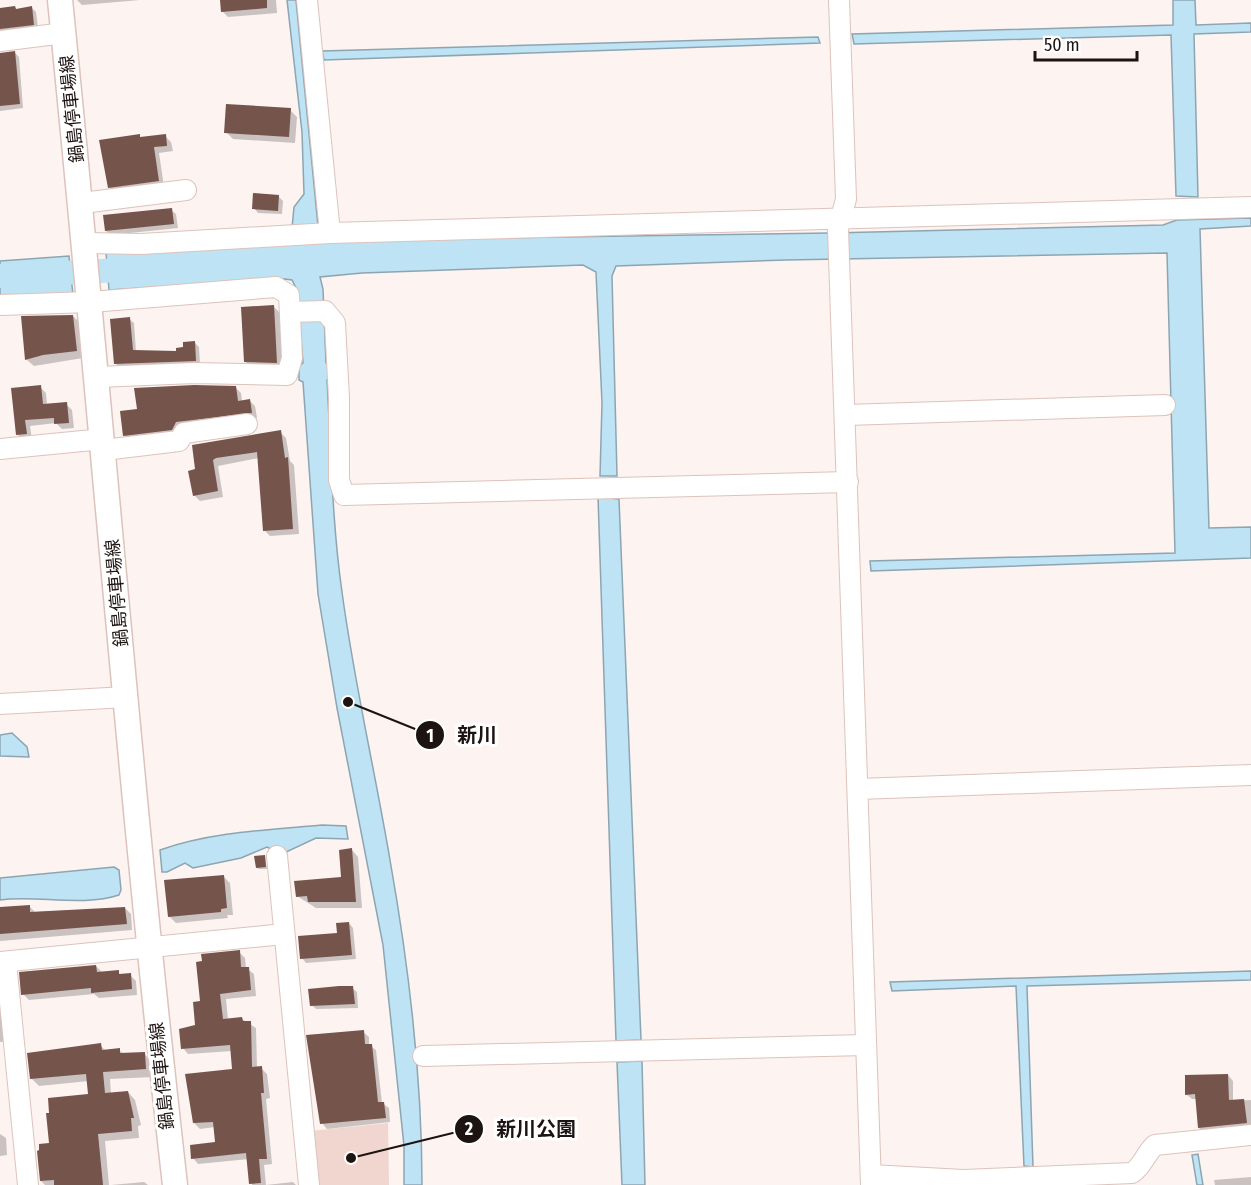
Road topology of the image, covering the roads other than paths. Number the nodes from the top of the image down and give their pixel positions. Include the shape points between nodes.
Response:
1 (60, 0) edge
2 (307, 0) edge
3 (839, 0) edge
4 (64, 33) junction
5 (0, 41) edge
6 (186, 190) dead end
7 (82, 203) junction
8 (1251, 207) edge
9 (839, 224) junction
10 (330, 233) junction
11 (86, 243) junction
12 (91, 302) junction
13 (0, 305) edge
14 (293, 311) junction
15 (98, 377) junction
16 (1165, 405) dead end
17 (851, 415) junction
18 (247, 424) dead end
19 (104, 444) junction
20 (0, 449) edge
21 (848, 482) junction
22 (126, 697) junction
23 (0, 704) edge
24 (1251, 775) edge
25 (866, 789) junction
26 (277, 856) dead end
27 (284, 934) junction
28 (148, 948) junction
29 (3, 962) edge
30 (866, 1045) junction
31 (423, 1056) dead end
32 (1251, 1135) edge
33 (876, 1178) edge
34 (963, 1182) edge
35 (28, 1185) edge
36 (175, 1185) edge
37 (309, 1185) edge

1 - 4 main road, 鍋島停車場線
2 - 10 street
3 - 9 street via 846,199
4 - 5 street
4 - 7 main road, 鍋島停車場線
6 - 7 street
7 - 11 main road, 鍋島停車場線
8 - 9 street
9 - 10 street
9 - 17 street
10 - 11 street via 141,244
11 - 12 main road, 鍋島停車場線
12 - 13 street
12 - 14 street via 276,287 289,295
12 - 15 main road, 鍋島停車場線
14 - 15 street via 292,358 287,375
14 - 21 street via 325,311 335,323 339,480 344,495
15 - 19 main road, 鍋島停車場線
16 - 17 street
17 - 21 street
18 - 19 street via 184,433 179,441
19 - 20 street
19 - 22 main road, 鍋島停車場線
21 - 25 street
22 - 23 street
22 - 28 main road, 鍋島停車場線
24 - 25 street
25 - 30 street
26 - 27 street
27 - 28 street
27 - 37 street
28 - 29 street
28 - 36 main road, 鍋島停車場線
29 - 35 street
30 - 31 street
30 - 33 street
32 - 34 street via 1155,1145 1140,1168 1132,1173
33 - 34 street

